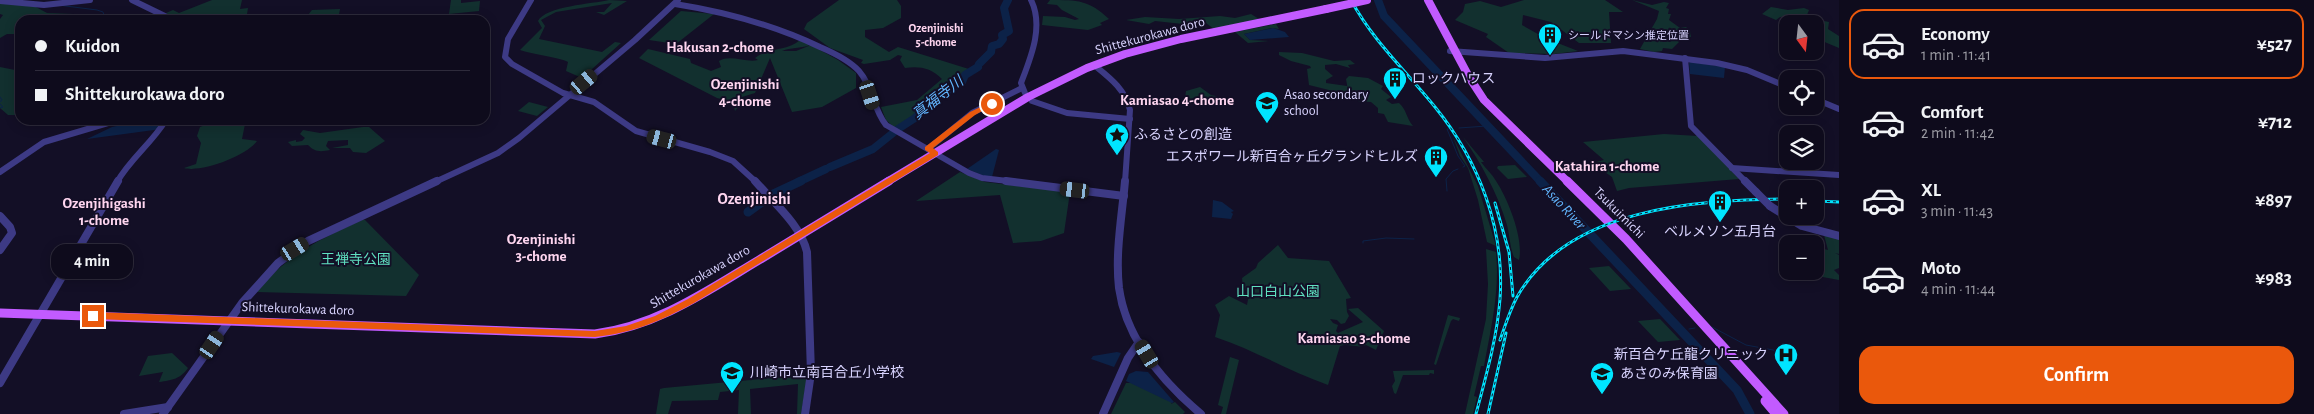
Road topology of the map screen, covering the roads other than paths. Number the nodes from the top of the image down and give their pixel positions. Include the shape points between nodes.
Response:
1 (90, 0) edge
2 (132, 0) edge
3 (531, 0) edge
4 (1031, 0) edge
5 (1367, 0) edge
6 (1423, 0) edge
7 (1428, 0) edge
8 (0, 1) edge
9 (676, 2) edge
10 (165, 15) edge
11 (1453, 51) junction
12 (1684, 58) junction
13 (1094, 65) junction
14 (1779, 84) edge
15 (569, 95) junction
16 (1032, 101) dead end
17 (1824, 102) edge
18 (1839, 109) edge
19 (1130, 119) junction
20 (101, 125) edge
21 (163, 125) edge
22 (932, 151) junction
23 (1732, 168) junction
24 (0, 172) edge
25 (1839, 175) edge
26 (1124, 196) junction
27 (0, 216) edge
28 (800, 235) junction
29 (1839, 236) edge
30 (0, 250) edge
31 (0, 313) edge
32 (41, 313) junction
33 (229, 321) junction
34 (1139, 342) junction
35 (0, 383) edge
36 (166, 410) edge
37 (124, 414) edge
38 (805, 414) edge
39 (1102, 414) edge
40 (1201, 414) edge
41 (1776, 414) edge
42 (1784, 414) edge

1 - 8 street via 44,5
2 - 10 street
3 - 15 street via 508,40 505,57
4 - 22 street via 1038,21 1022,79 1023,91 972,114
5 - 13 main road, Shittekurokawa doro, bridge via 1166,43
6 - 11 main road, Tsukuimichi
7 - 11 main road, Tsukuimichi
9 - 15 street
9 - 22 street via 750,19 812,42 848,61 863,75 878,115 886,125
11 - 12 street via 1544,58 1623,51
11 - 41 main road, Tsukuimichi via 1468,85 1483,104 1620,240
11 - 42 main road, Tsukuimichi via 1484,100 1626,239
12 - 14 street via 1738,68
12 - 23 street via 1692,126
13 - 19 street via 1120,88 1129,103
13 - 22 main road, Shittekurokawa doro
15 - 28 street via 594,102 636,131 733,161 751,176
15 - 33 street via 490,158 295,249 262,277
16 - 19 street via 1062,112
17 - 18 street
19 - 26 street
20 - 24 street via 44,142
21 - 32 street via 155,138 127,165
22 - 26 street via 982,178
22 - 28 main road, Shittekurokawa doro
23 - 25 street
23 - 29 street, bridge via 1770,206 1795,223
26 - 34 street via 1118,286
27 - 30 street via 12,233
28 - 33 main road, Shittekurokawa doro via 673,311 633,328 611,333
28 - 38 street via 807,252 811,346
31 - 32 main road, Shittekurokawa doro
32 - 33 main road, Shittekurokawa doro
32 - 35 street
33 - 36 street
34 - 39 street
34 - 40 street via 1162,376
36 - 37 street

